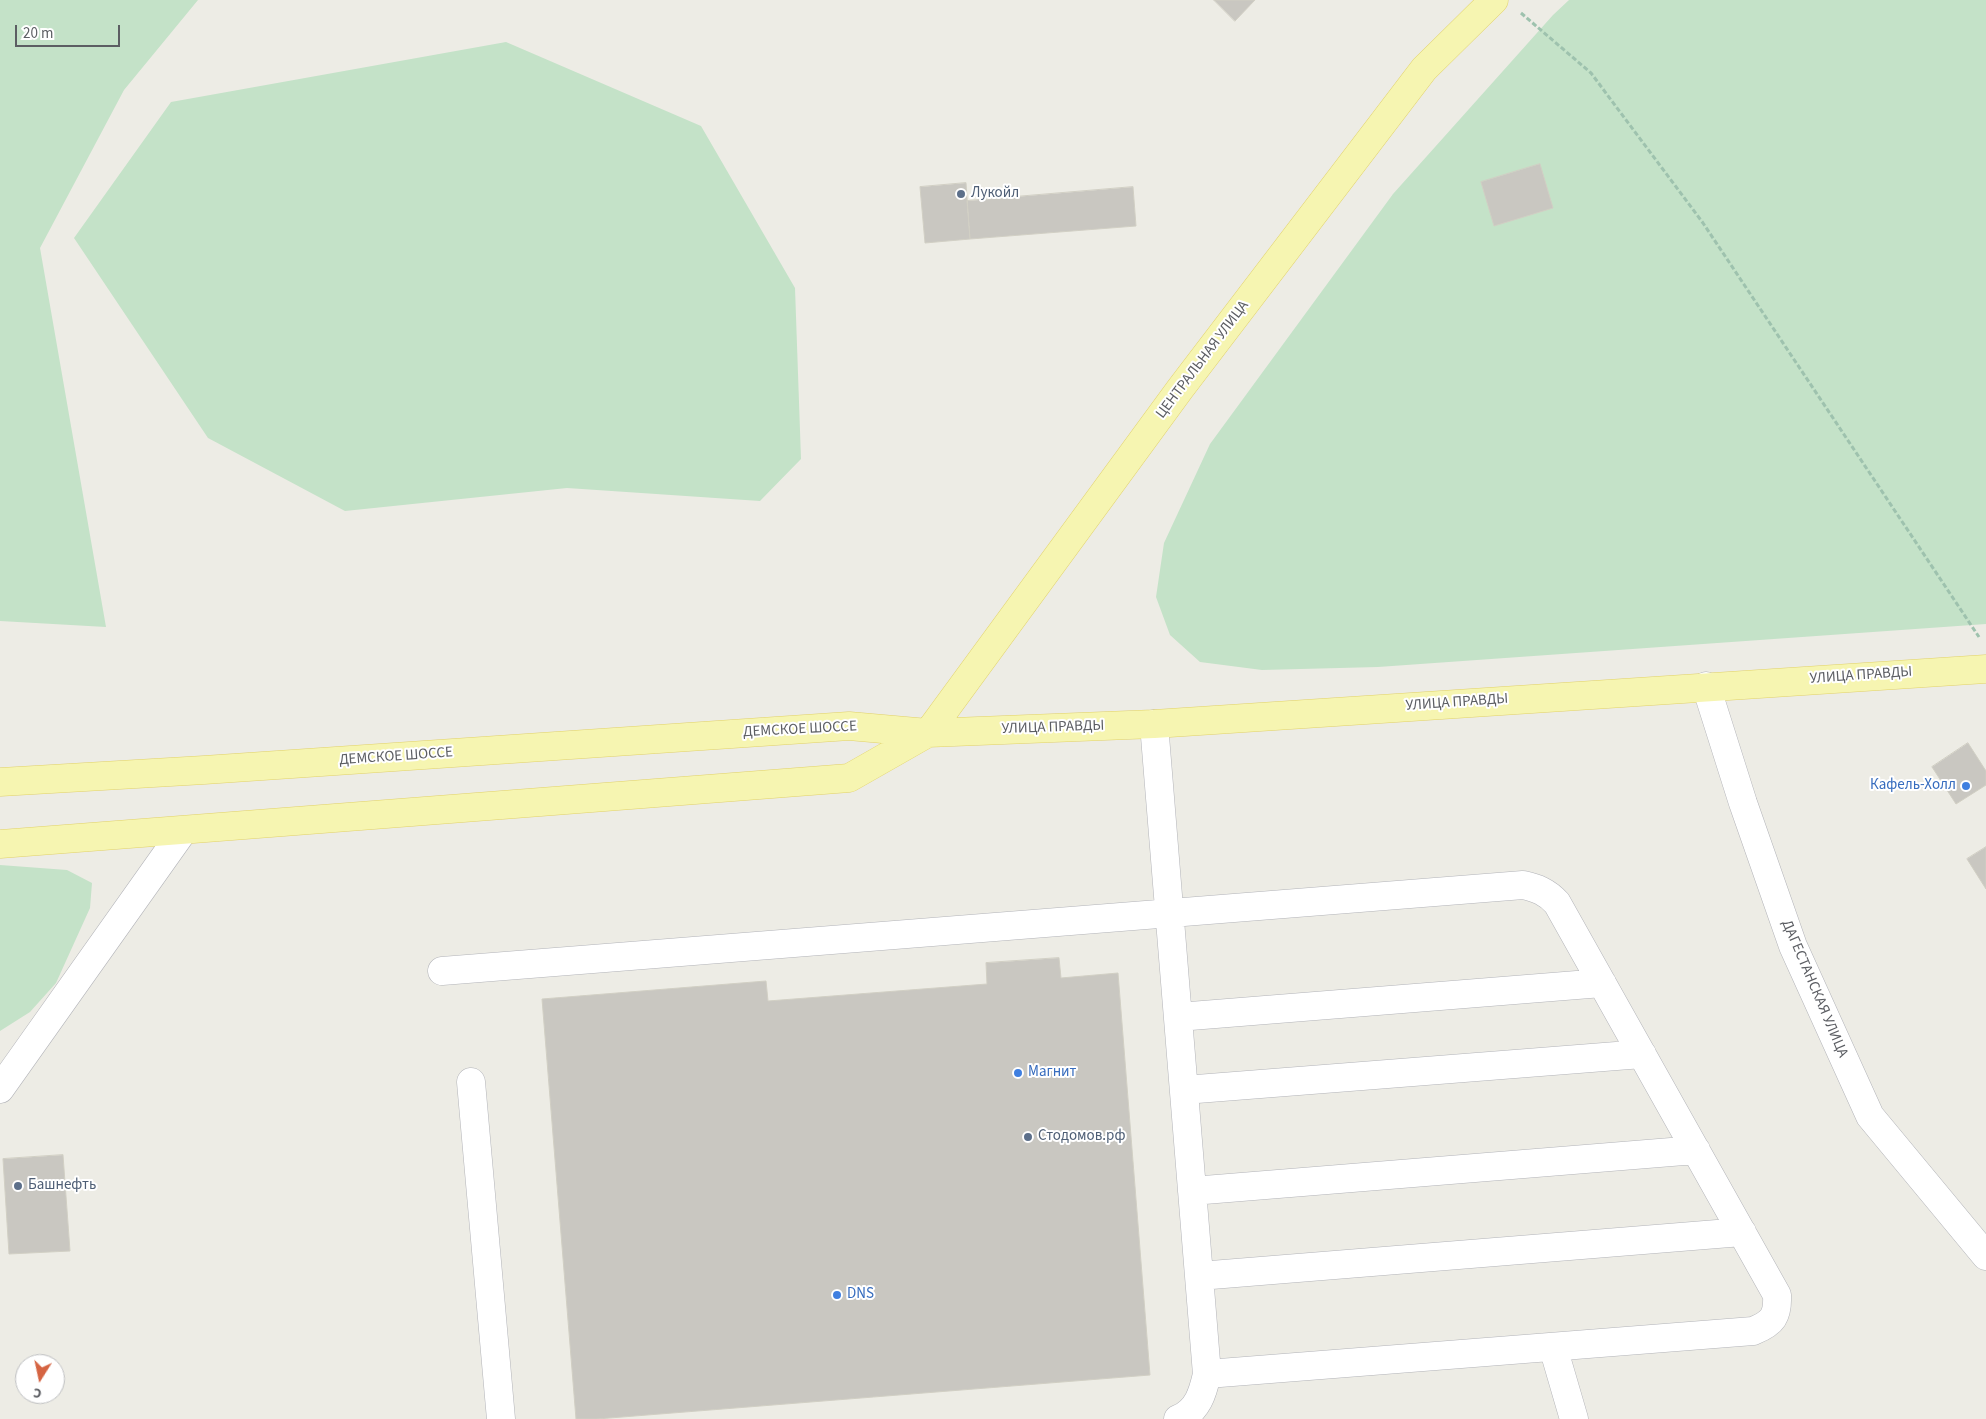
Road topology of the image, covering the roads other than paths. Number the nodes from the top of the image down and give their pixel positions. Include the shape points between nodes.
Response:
1 (1494, 0) edge
2 (1986, 668) edge
3 (1706, 686) junction
4 (1154, 724) junction
5 (928, 733) junction
6 (0, 782) edge
7 (183, 831) junction
8 (0, 844) edge
9 (1170, 914) junction
10 (442, 971) dead end
11 (1602, 983) junction
12 (1178, 1017) junction
13 (1642, 1054) junction
14 (471, 1082) dead end
15 (0, 1089) edge
16 (1184, 1090) junction
17 (1696, 1150) junction
18 (1192, 1190) junction
19 (1742, 1232) junction
20 (1986, 1256) edge
21 (1199, 1276) junction
22 (1553, 1347) junction
23 (1207, 1374) junction
24 (501, 1419) edge
25 (1178, 1419) edge
26 (1574, 1419) edge

1 - 5 main road, ЦЕНТРАЛЬНАЯ УЛИЦА via 1418,77 1180,389
2 - 3 main road, УЛИЦА ПРАВДЫ
3 - 4 main road, УЛИЦА ПРАВДЫ
3 - 20 street, ДАГЕСТАНСКАЯ УЛИЦА via 1793,946 1870,1116
4 - 5 main road, УЛИЦА ПРАВДЫ
4 - 9 street
5 - 6 main road, ДЕМСКОЕ ШОССЕ via 850,726
5 - 7 main road via 850,778
7 - 8 main road
7 - 15 street
9 - 10 street
9 - 11 street via 1523,885 1535,887 1557,903
9 - 12 street
11 - 12 street
11 - 13 street
12 - 16 street
13 - 16 street
13 - 17 street
14 - 24 street
16 - 18 street
17 - 18 street
17 - 19 street
18 - 21 street
19 - 21 street
19 - 22 street via 1777,1295 1778,1307 1767,1325 1753,1331
21 - 23 street
22 - 23 street
22 - 26 street
23 - 25 street via 1202,1394 1193,1409

